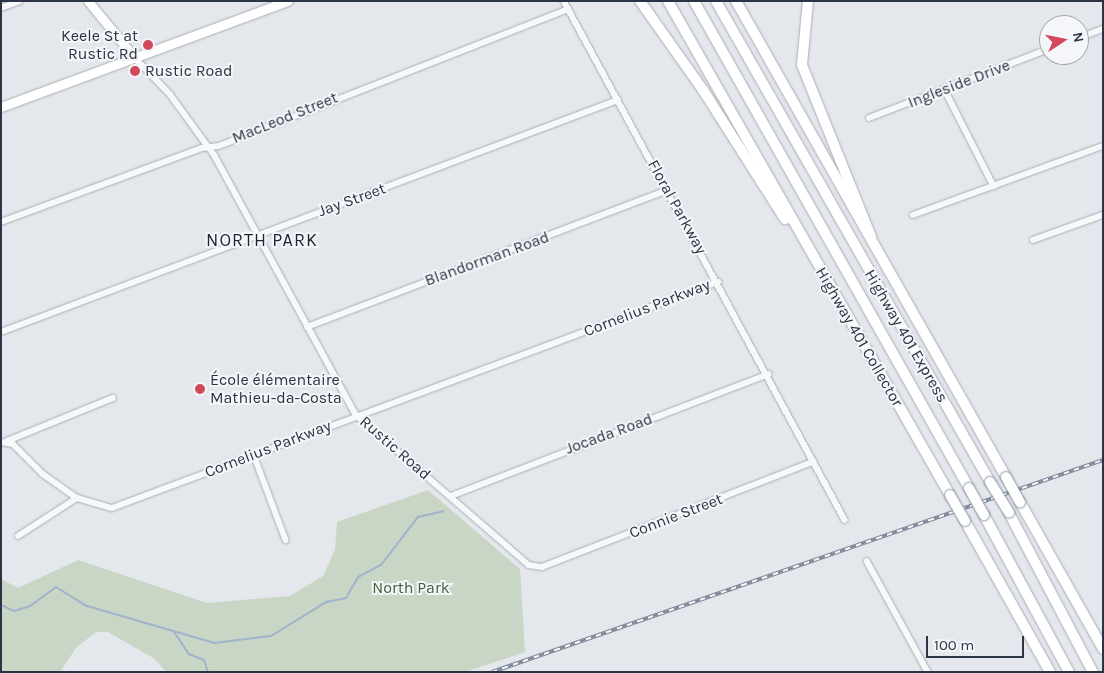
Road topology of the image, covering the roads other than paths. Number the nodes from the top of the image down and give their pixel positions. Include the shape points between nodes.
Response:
1 (20, 1) edge
2 (88, 1) edge
3 (288, 1) edge
4 (564, 1) edge
5 (640, 1) edge
6 (668, 1) edge
7 (694, 1) edge
8 (716, 1) edge
9 (736, 1) edge
10 (808, 1) edge
11 (1, 8) edge
12 (568, 10) junction
13 (1103, 29) edge
14 (1089, 34) edge
15 (1039, 54) edge
16 (135, 58) junction
17 (945, 90) junction
18 (618, 100) junction
19 (1, 107) edge
20 (869, 118) dead end
21 (1103, 146) edge
22 (210, 148) junction
23 (994, 186) junction
24 (667, 190) junction
25 (913, 215) dead end
26 (1103, 215) edge
27 (1, 222) edge
28 (259, 235) junction
29 (1033, 240) dead end
30 (871, 243) junction
31 (824, 276) junction
32 (718, 282) junction
33 (307, 327) junction
34 (1, 332) edge
35 (768, 374) junction
36 (113, 398) dead end
37 (356, 416) junction
38 (4, 441) edge
39 (254, 455) junction
40 (813, 462) junction
41 (451, 496) junction
42 (76, 498) junction
43 (846, 520) dead end
44 (18, 536) dead end
45 (286, 540) dead end
46 (868, 561) dead end
47 (538, 567) joint
48 (1103, 648) edge
49 (928, 672) edge
50 (1050, 672) edge
51 (1069, 672) edge
52 (1093, 672) edge

1 - 11 street
2 - 16 main road, Rustic Road
3 - 16 main road
4 - 12 street, Floral Parkway
5 - 31 highway
6 - 31 highway, Highway 401 Collector
7 - 51 highway, Highway 401 Express, bridge
8 - 52 highway, Highway 401 Express, bridge via 1008,513
9 - 30 highway
10 - 30 highway via 802,65 870,226
12 - 18 street, Floral Parkway
12 - 22 street, MacLeod Street
13 - 14 street
15 - 17 street, Ingleside Drive
16 - 19 main road
16 - 22 street, Rustic Road
17 - 20 street, Ingleside Drive
17 - 23 street
18 - 24 street, Floral Parkway
18 - 28 street, Jay Street
21 - 23 street
22 - 27 street, MacLeod Street
22 - 28 street, Rustic Road
23 - 25 street
24 - 32 street, Floral Parkway
24 - 33 street, Blandorman Road
26 - 29 street
28 - 33 street, Rustic Road
28 - 34 street, Jay Street
30 - 48 highway, bridge
31 - 50 highway, Highway 401 Collector, bridge
32 - 35 street, Floral Parkway
32 - 37 street, Cornelius Parkway
33 - 37 street, Rustic Road
35 - 40 street, Floral Parkway
35 - 41 street, Jocada Road
36 - 38 street
37 - 39 street, Cornelius Parkway
37 - 41 street, Rustic Road
38 - 42 street, Cornelius Parkway
39 - 42 street, Cornelius Parkway via 112,508
39 - 45 street
40 - 43 street, Floral Parkway
40 - 47 street, Connie Street
41 - 47 street, Rustic Road via 520,558
42 - 44 street
46 - 49 street

